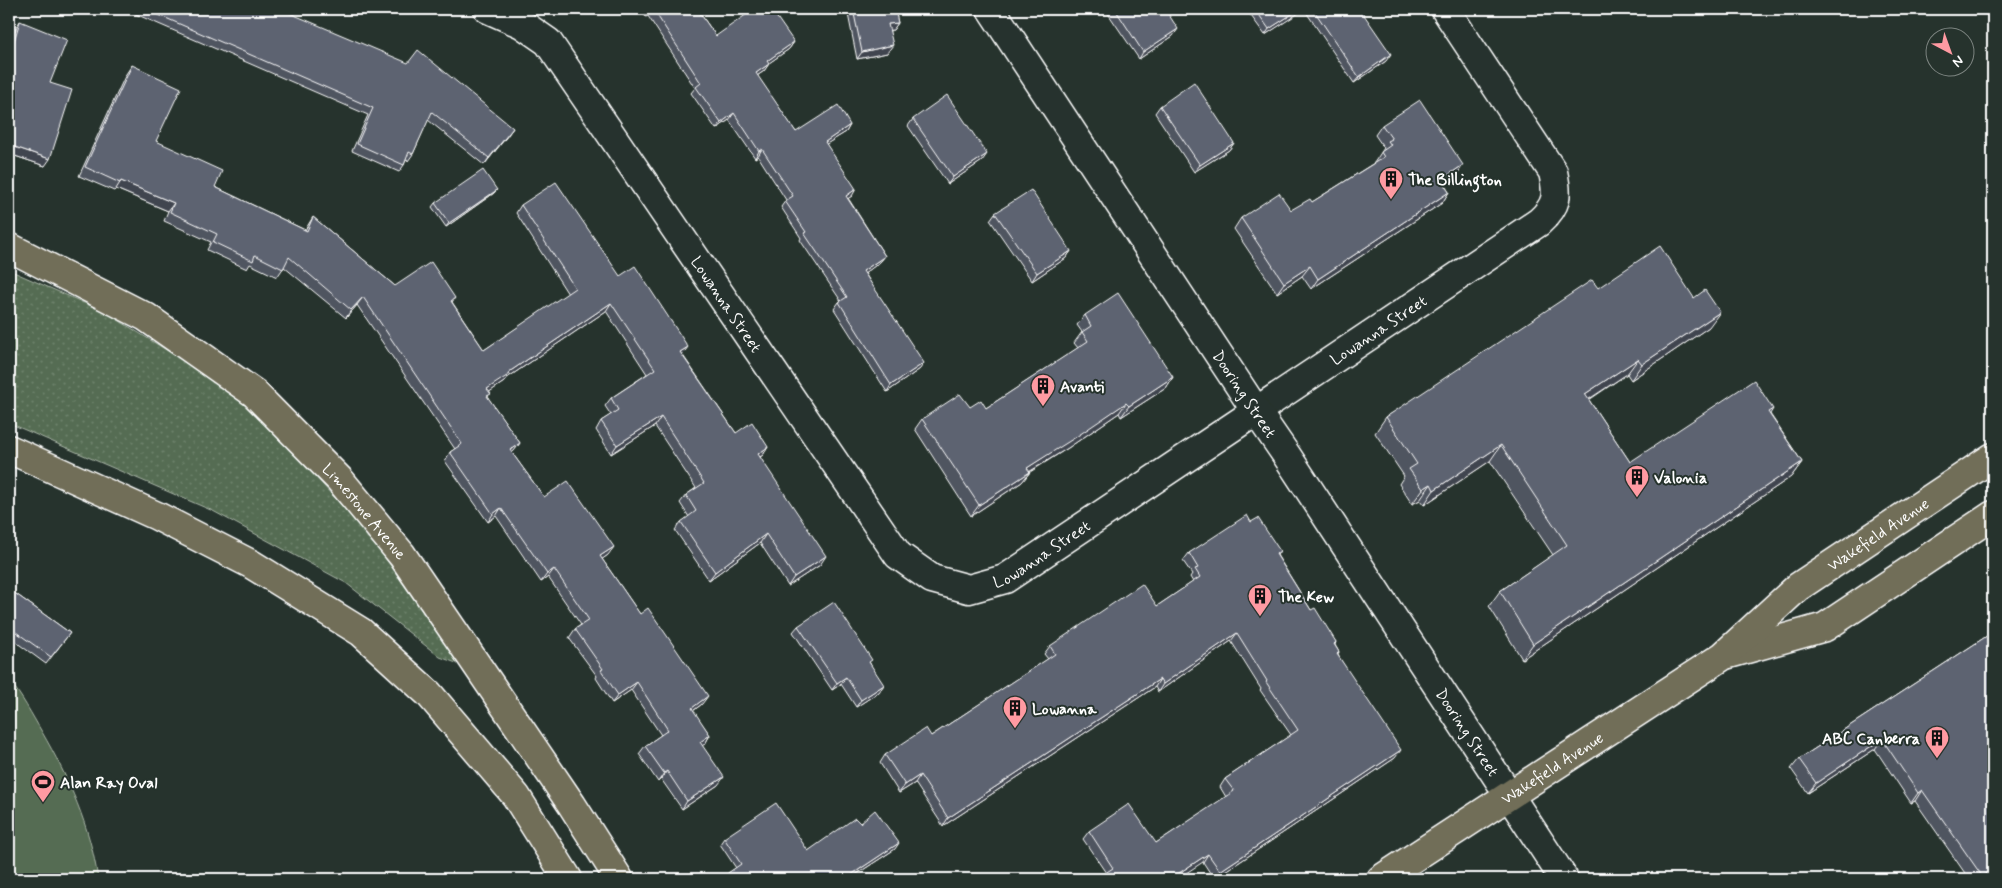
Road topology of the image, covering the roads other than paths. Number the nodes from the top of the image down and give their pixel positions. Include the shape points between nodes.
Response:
1 (488, 9) edge
2 (991, 9) edge
3 (1445, 9) edge
4 (9, 247) edge
5 (1256, 411) junction
6 (9, 449) edge
7 (1993, 457) edge
8 (1993, 515) edge
9 (1723, 656) junction
10 (1508, 795) junction
11 (568, 879) edge
12 (619, 879) edge
13 (1381, 879) edge
14 (1564, 879) edge

1 - 5 street, Lowanna Street via 522,24 548,42 898,555 932,579 969,589 1005,579
2 - 5 street, Dooring Street
3 - 5 street, Lowanna Street via 1553,172 1557,190 1555,203 1540,222
4 - 12 main road, Limestone Avenue via 146,317 254,393 340,480 402,555
5 - 10 street, Dooring Street
6 - 11 main road via 157,516 251,564 361,632 429,694 516,796
7 - 9 main road, Wakefield Avenue via 1798,587
8 - 9 main road, Wakefield Avenue via 1825,627
9 - 10 main road, Wakefield Avenue
10 - 13 main road, Wakefield Avenue
10 - 14 street, Dooring Street

